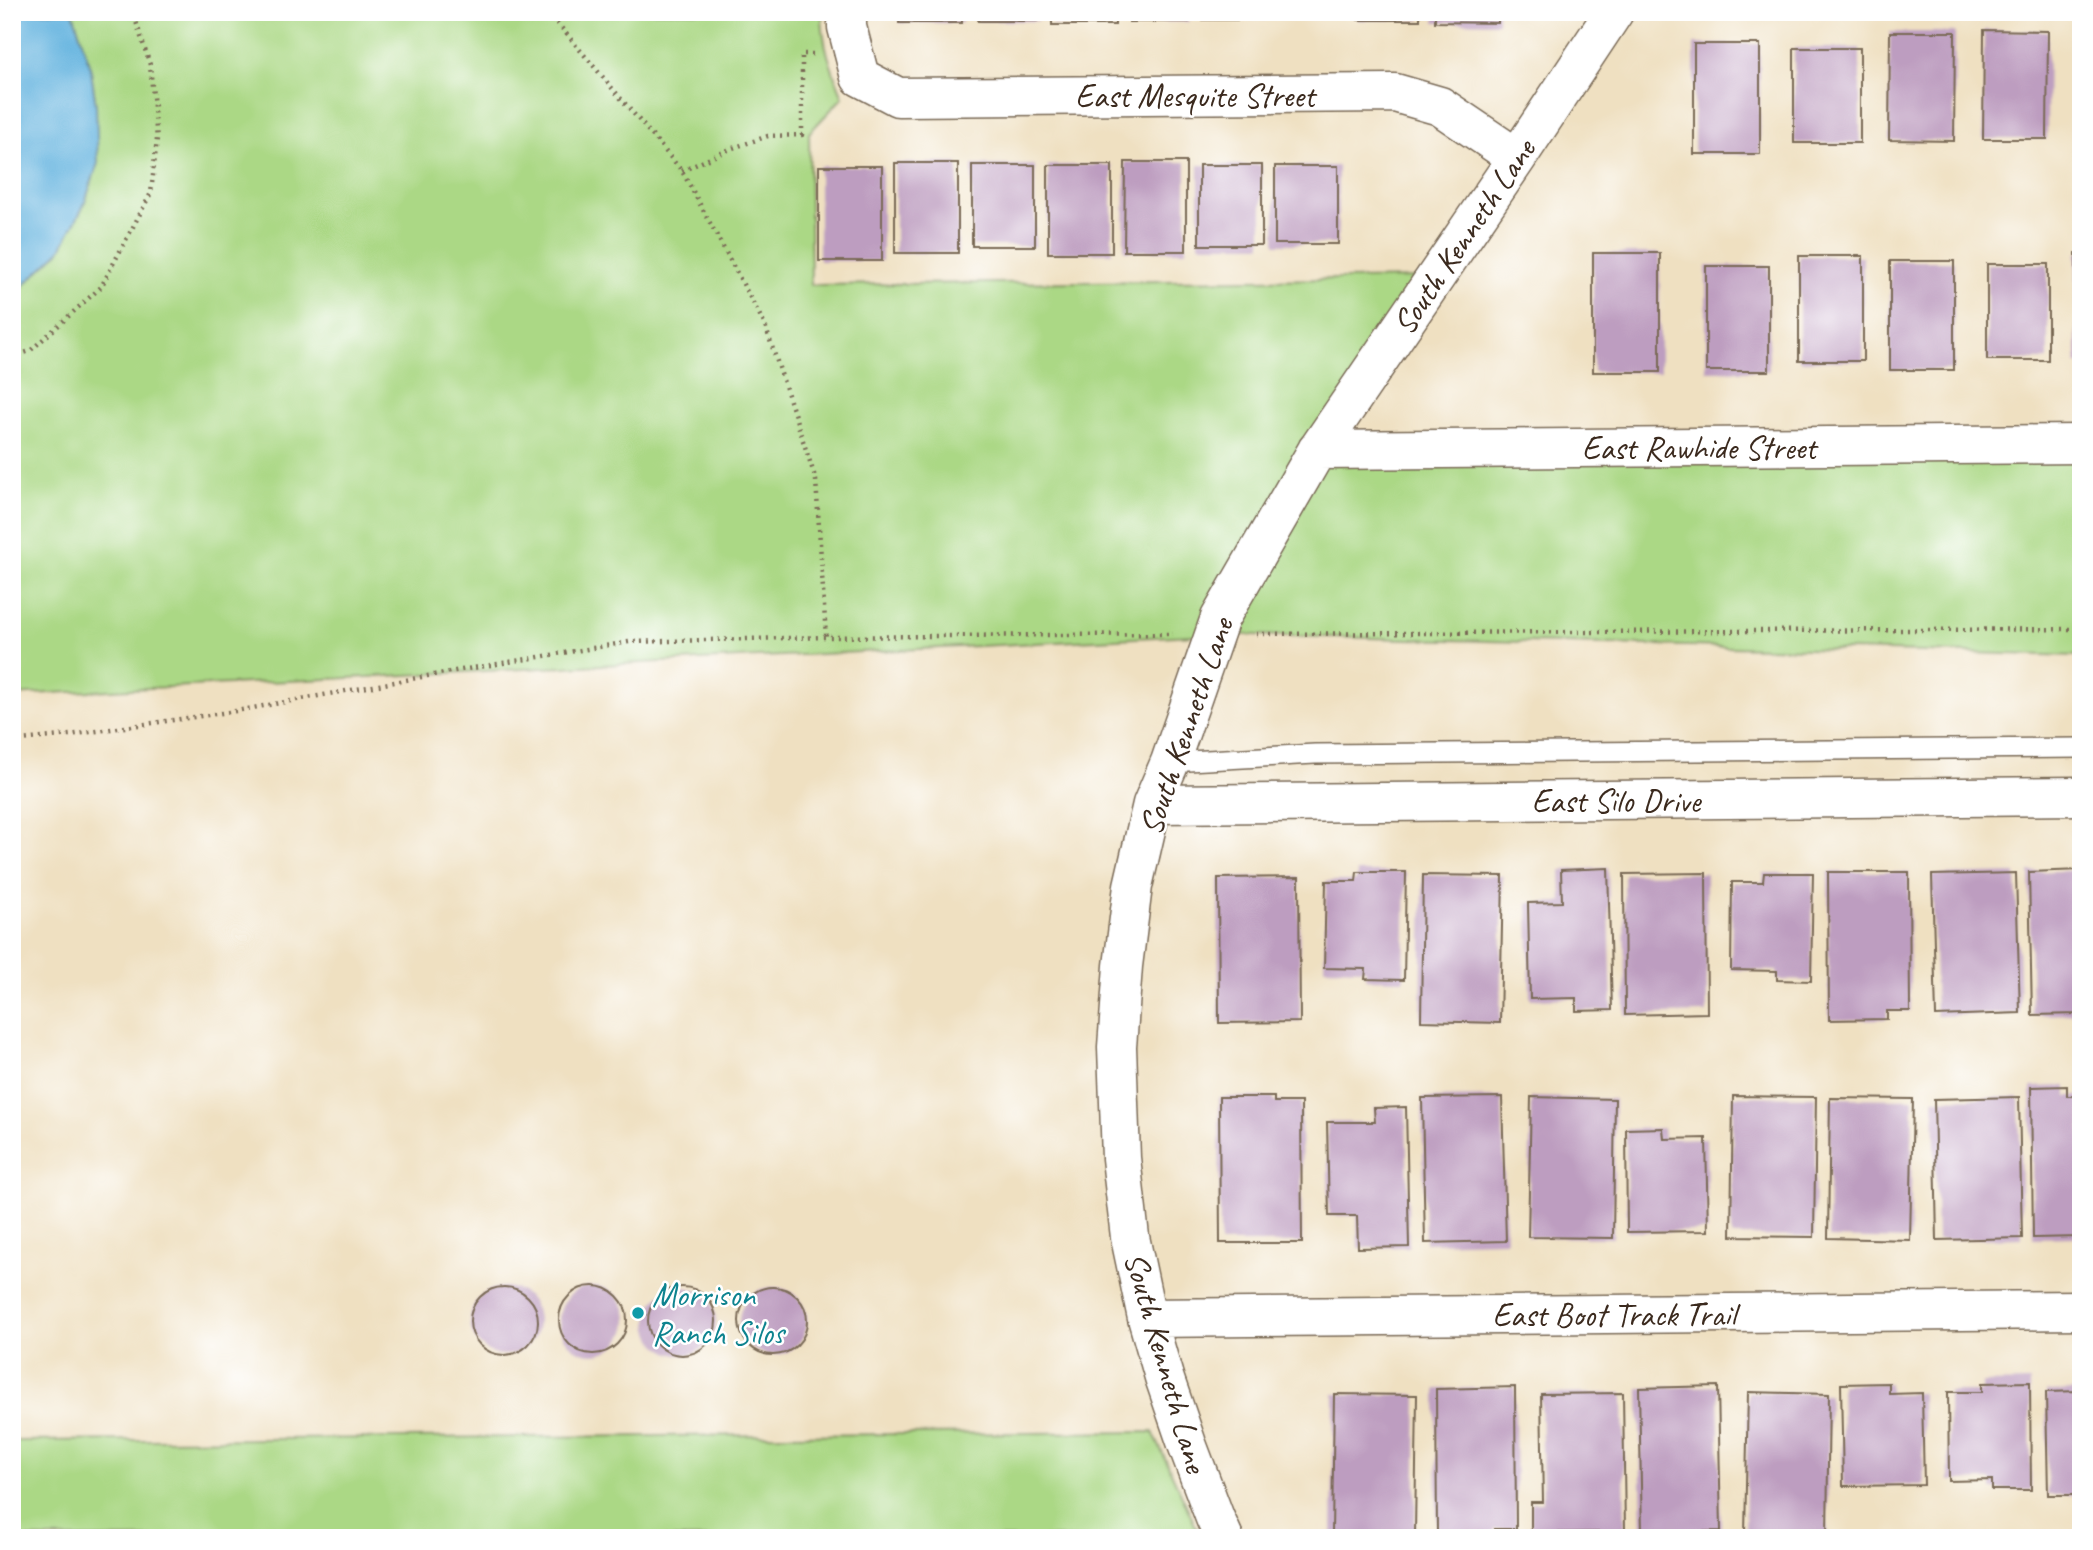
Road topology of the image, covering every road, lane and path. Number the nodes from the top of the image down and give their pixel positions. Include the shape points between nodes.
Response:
1 (133, 12) edge
2 (548, 12) edge
3 (847, 12) edge
4 (1614, 12) edge
5 (856, 65) junction
6 (1517, 158) junction
7 (682, 171) junction
8 (12, 357) edge
9 (2081, 444) edge
10 (1317, 450) junction
11 (2081, 629) edge
12 (1214, 634) junction
13 (826, 637) junction
14 (12, 741) edge
15 (2081, 748) edge
16 (1170, 762) junction
17 (2081, 796) edge
18 (1152, 804) junction
19 (2081, 1310) edge
20 (1147, 1318) junction
21 (1224, 1538) edge

1 - 8 path via 150,65 157,139 151,193 101,287 30,351
2 - 7 path
3 - 5 street
4 - 6 street, South Kenneth Lane
5 - 6 street, East Mesquite Street via 898,97 1395,93 1440,106
5 - 7 path via 802,54 802,135 768,136
6 - 10 street, South Kenneth Lane
7 - 13 path via 765,325 816,480
9 - 10 street, East Rawhide Street
10 - 12 street, South Kenneth Lane
11 - 12 path
12 - 13 path
12 - 16 street, South Kenneth Lane
13 - 14 path via 629,642 236,711
15 - 16 lane via 1315,754
16 - 18 street, South Kenneth Lane
17 - 18 street, East Silo Drive
18 - 20 street, South Kenneth Lane via 1133,886 1118,1046 1121,1158 1130,1237
19 - 20 street, East Boot Track Trail
20 - 21 street, South Kenneth Lane via 1187,1444

